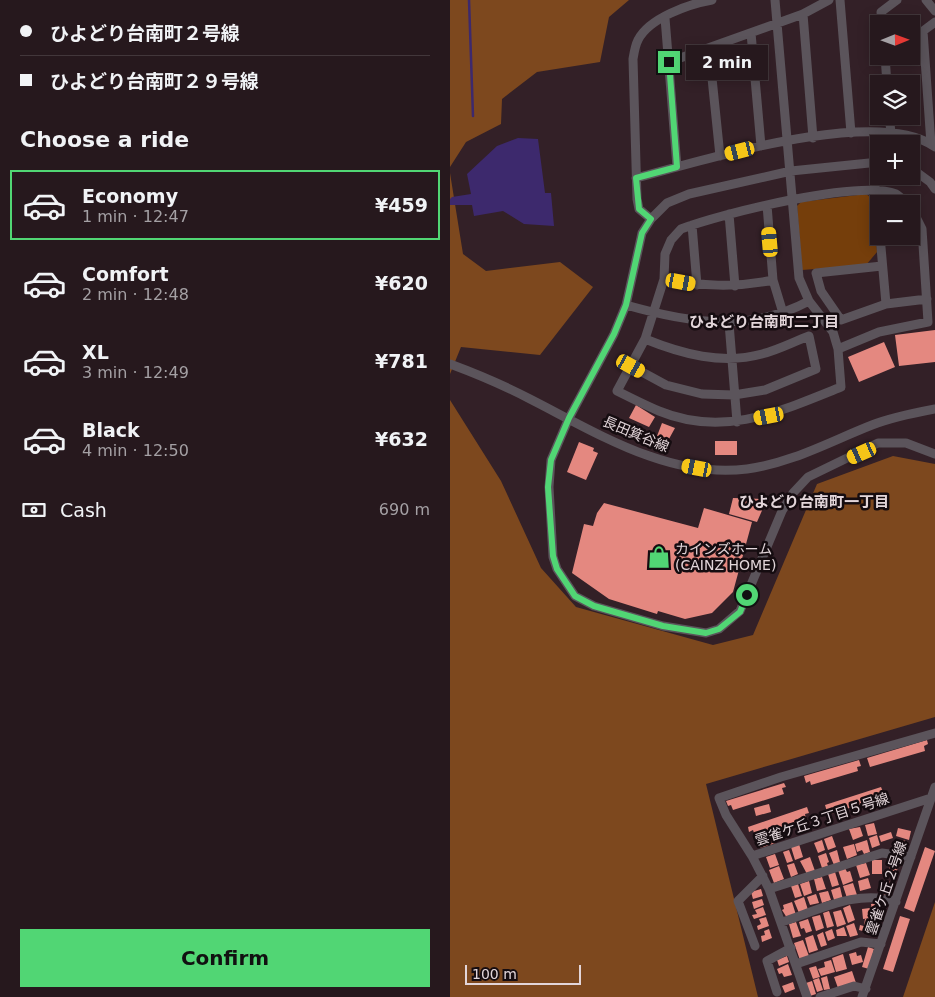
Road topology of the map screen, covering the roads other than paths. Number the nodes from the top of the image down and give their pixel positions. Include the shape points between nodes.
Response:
1 (712, 0) edge
2 (775, 0) edge
3 (829, 0) edge
4 (840, 0) edge
5 (897, 0) edge
6 (926, 0) edge
7 (935, 11) edge
8 (803, 14) junction
9 (881, 15) edge
10 (665, 18) junction
11 (935, 22) edge
12 (777, 23) junction
13 (751, 33) junction
14 (709, 49) junction
15 (669, 62) junction
16 (931, 86) edge
17 (891, 125) edge
18 (891, 132) junction
19 (851, 133) junction
20 (813, 138) junction
21 (787, 142) junction
22 (761, 146) junction
23 (933, 146) edge
24 (720, 156) junction
25 (870, 163) edge
26 (677, 167) junction
27 (791, 171) junction
28 (920, 174) edge
29 (636, 178) junction
30 (933, 183) edge
31 (877, 190) junction
32 (877, 195) edge
33 (898, 195) edge
34 (793, 200) junction
35 (767, 205) junction
36 (729, 214) junction
37 (651, 219) junction
38 (692, 225) junction
39 (920, 225) edge
40 (881, 245) edge
41 (882, 266) junction
42 (925, 268) junction
43 (935, 268) edge
44 (664, 280) junction
45 (773, 280) junction
46 (698, 285) junction
47 (735, 286) junction
48 (926, 299) junction
49 (810, 301) junction
50 (886, 304) junction
51 (626, 305) junction
52 (654, 313) junction
53 (783, 313) junction
54 (729, 324) junction
55 (645, 339) junction
56 (838, 350) junction
57 (731, 358) junction
58 (450, 364) edge
59 (631, 366) junction
60 (734, 395) junction
61 (935, 409) edge
62 (569, 418) junction
63 (737, 422) junction
64 (935, 454) edge
65 (935, 733) edge
66 (935, 788) edge
67 (931, 798) junction
68 (752, 856) junction
69 (911, 857) junction
70 (762, 876) junction
71 (769, 889) junction
72 (896, 902) junction
73 (782, 922) junction
74 (881, 944) junction
75 (755, 946) dead end
76 (790, 948) junction
77 (796, 964) junction
78 (777, 992) dead end
79 (864, 993) edge
80 (807, 997) edge
81 (820, 997) edge

1 - 10 street via 674,11
2 - 12 street
3 - 8 street
4 - 19 street
5 - 9 street
6 - 7 street
8 - 12 street
8 - 20 street
10 - 15 street
10 - 29 street via 650,26 638,40 633,59
11 - 16 street via 923,31
12 - 13 street
12 - 21 street
13 - 14 street
13 - 22 street
14 - 15 street
14 - 24 street
15 - 26 street
16 - 23 street
17 - 18 street
18 - 19 street
18 - 23 street
19 - 20 street
20 - 21 street
21 - 22 street
21 - 27 street
22 - 24 street
24 - 26 street
25 - 27 street
26 - 29 street
27 - 34 street
27 - 37 street via 689,194 667,203
28 - 30 street
29 - 37 street via 639,209
31 - 32 street
31 - 33 street
31 - 34 street
34 - 35 street
34 - 49 street via 799,278
35 - 36 street
35 - 45 street
36 - 38 street
36 - 47 street
37 - 51 street via 642,233
38 - 44 street via 681,229 672,240 665,254
38 - 46 street
39 - 42 street
40 - 41 street
41 - 50 street
41 - 50 street via 816,273 821,292 841,320
42 - 43 street
42 - 48 street
44 - 46 street
44 - 52 street
45 - 47 street
45 - 53 street
46 - 47 street
48 - 50 street
48 - 56 street via 928,322 879,332
49 - 53 street
49 - 56 street via 833,332
51 - 52 street
51 - 62 street
52 - 54 street
52 - 55 street
53 - 54 street
54 - 57 street
55 - 57 street via 677,352
55 - 59 street
56 - 63 street via 841,387 769,416
57 - 60 street
57 - 60 street via 761,354 809,336 816,369 765,390
58 - 62 street, 長田箕谷線
59 - 60 street via 666,385 702,394
59 - 63 street via 617,391 660,412 699,421
60 - 63 street
61 - 62 street, 長田箕谷線 via 901,415 791,459 748,469 726,470 655,459
62 - 64 street via 551,460 548,487 553,556 564,581 575,596 594,606 663,626 706,633 719,629 740,612 782,511 808,477 878,444 906,443
65 - 68 street via 719,798
66 - 67 street, 雲雀ケ丘２号線
67 - 68 street, 雲雀ケ丘３丁目５号線
67 - 69 street, 雲雀ケ丘２号線
68 - 70 street, 雲雀ケ丘３丁目５号線
69 - 71 street via 882,853
69 - 72 street, 雲雀ケ丘２号線
70 - 71 street, 雲雀ケ丘３丁目５号線
70 - 75 street via 738,901
71 - 73 street, 雲雀ケ丘３丁目５号線
72 - 73 street via 870,896
72 - 74 street, 雲雀ケ丘２号線
73 - 76 street, 雲雀ケ丘３丁目５号線
74 - 77 street via 861,942
74 - 79 street, 雲雀ケ丘２号線
76 - 77 street, 雲雀ケ丘３丁目５号線
76 - 78 street via 767,961
77 - 80 street, 雲雀ケ丘３丁目５号線
79 - 81 street via 854,986

